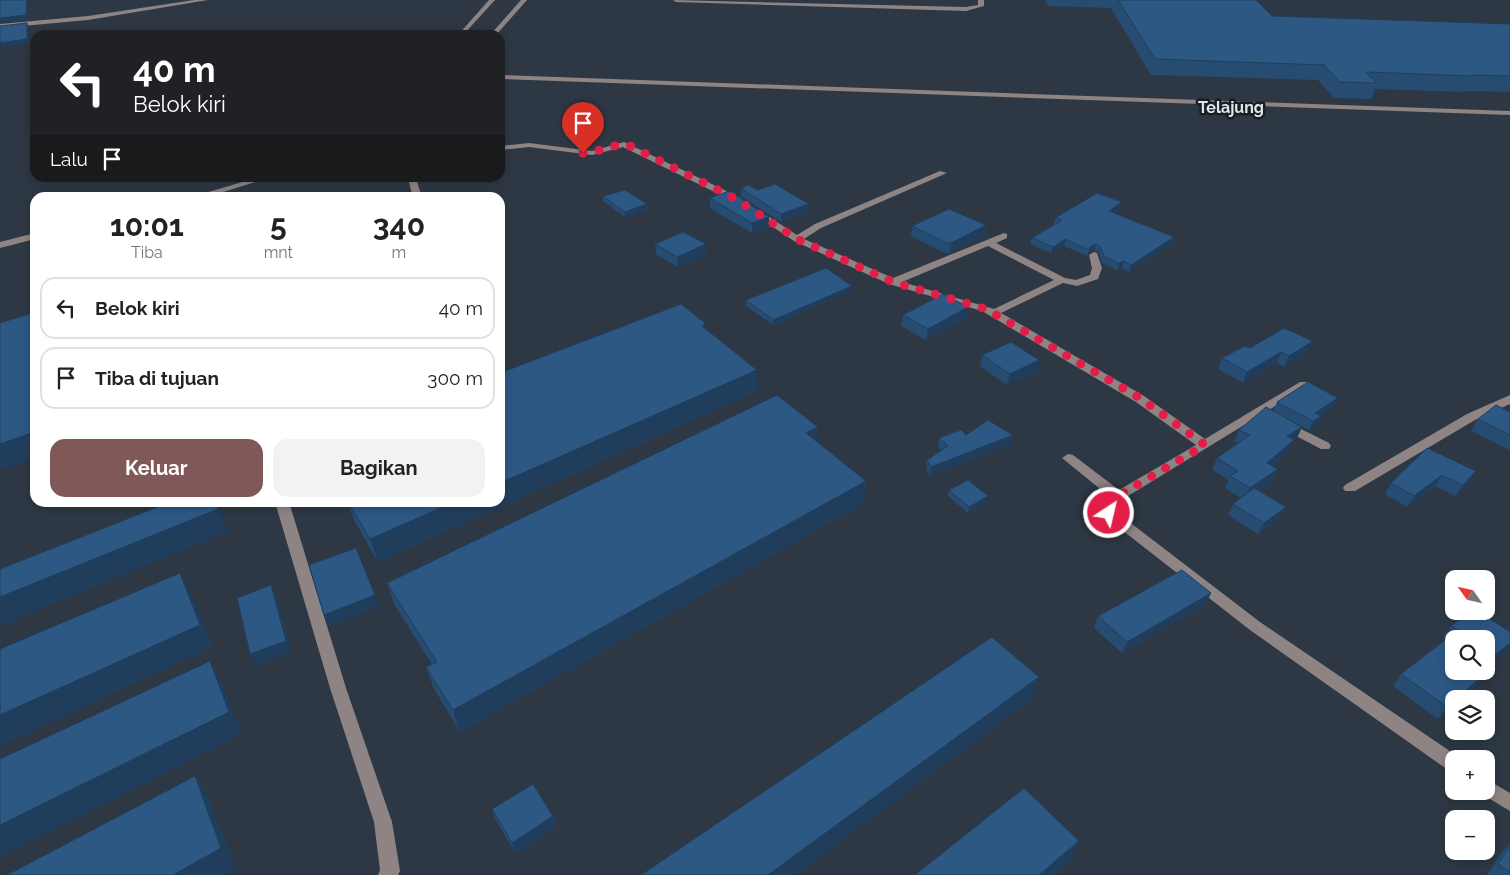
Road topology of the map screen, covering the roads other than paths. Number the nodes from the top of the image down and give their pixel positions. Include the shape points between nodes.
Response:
1 (205, 0) edge
2 (492, 0) edge
3 (524, 0) edge
4 (676, 0) edge
5 (981, 0) edge
6 (0, 26) edge
7 (464, 30) edge
8 (497, 30) edge
9 (505, 77) edge
10 (1510, 113) edge
11 (505, 147) edge
12 (943, 173) dead end
13 (253, 182) edge
14 (225, 192) edge
15 (1004, 236) dead end
16 (30, 237) edge
17 (797, 239) junction
18 (989, 243) junction
19 (0, 245) edge
20 (1094, 255) dead end
21 (1062, 280) junction
22 (893, 282) junction
23 (994, 313) junction
24 (1304, 384) edge
25 (1510, 399) edge
26 (1259, 411) junction
27 (1205, 445) junction
28 (1325, 446) dead end
29 (1068, 458) dead end
30 (1350, 488) dead end
31 (1118, 496) junction
32 (284, 507) edge
33 (1445, 758) edge
34 (1495, 793) edge
35 (1510, 803) edge
36 (388, 875) edge

1 - 6 street via 88,18
2 - 7 street
3 - 8 street
4 - 5 street via 966,9 980,6
9 - 10 street
11 - 17 street via 529,145 592,153 620,145 630,146 734,198
12 - 17 street via 814,228
13 - 14 street
15 - 18 street
16 - 19 street
17 - 22 street
18 - 21 street
18 - 22 street
20 - 21 street via 1097,268 1094,277 1077,283
21 - 23 street
22 - 23 street
23 - 27 street via 1140,398
24 - 26 street
25 - 30 street via 1472,417
26 - 27 street
26 - 28 street
27 - 31 street
29 - 31 street
31 - 33 street via 1108,507 1109,513 1255,626
32 - 36 street via 338,688 383,822
34 - 35 street

